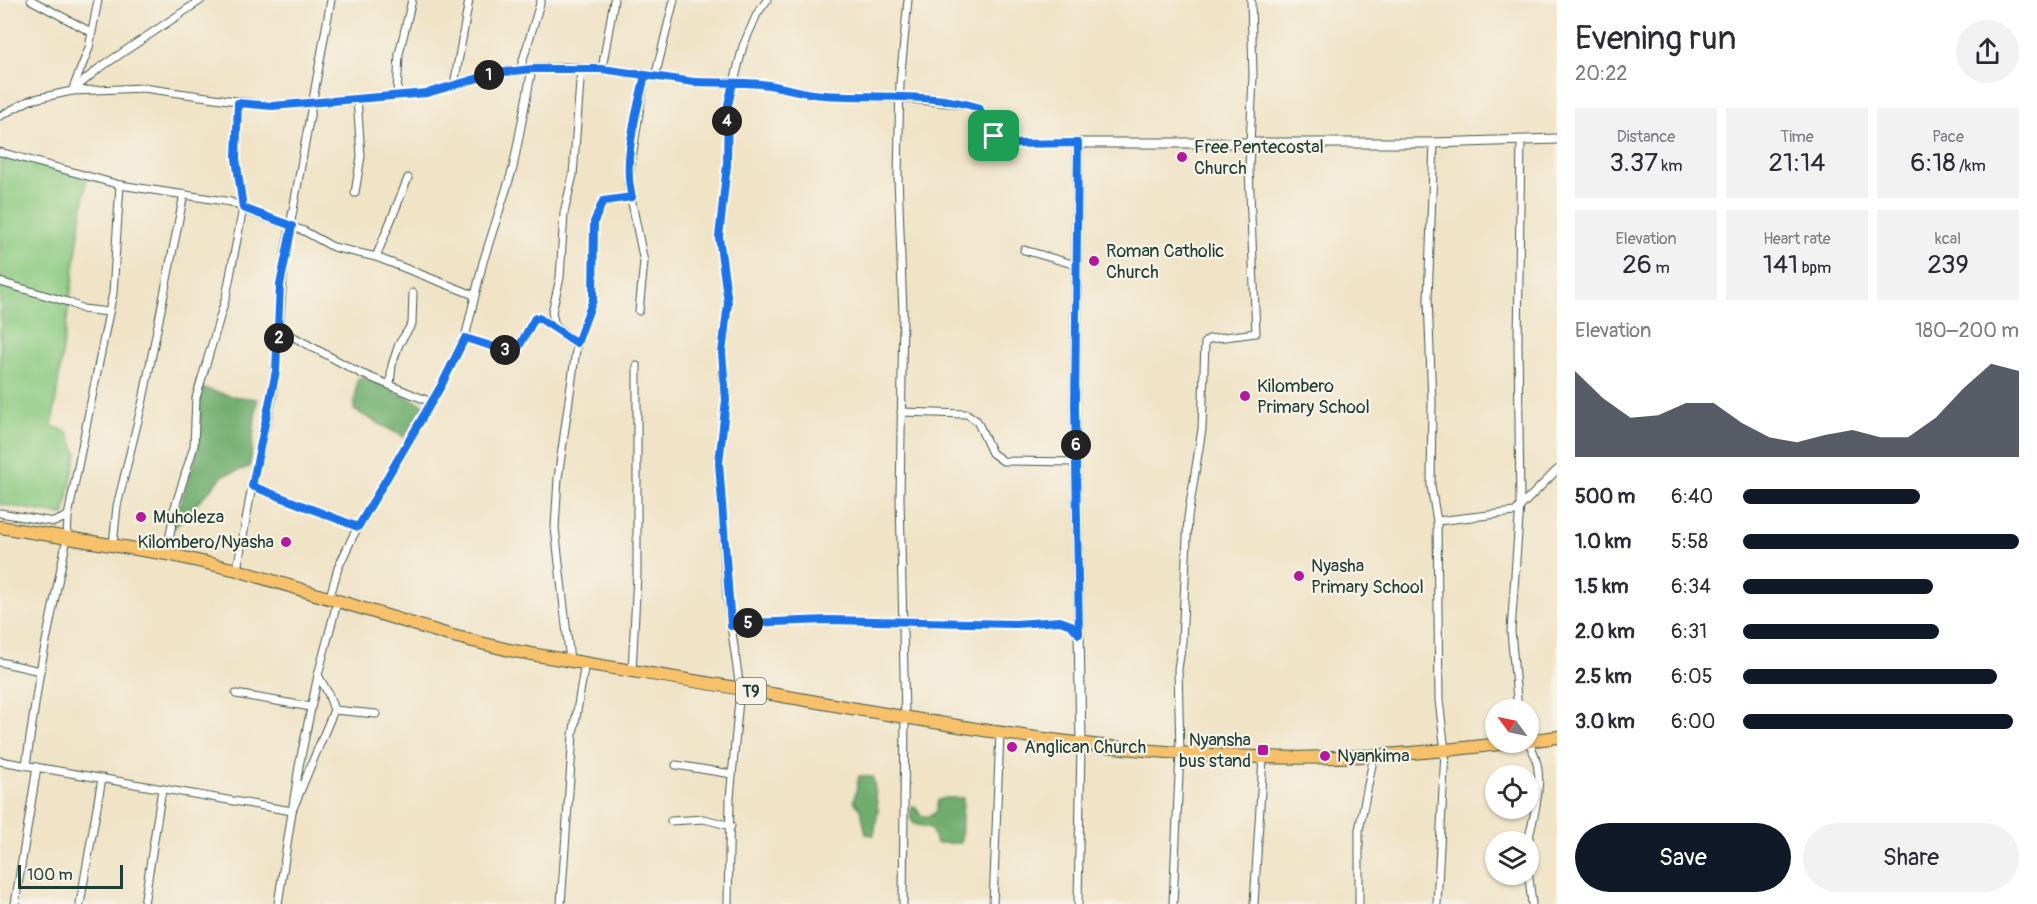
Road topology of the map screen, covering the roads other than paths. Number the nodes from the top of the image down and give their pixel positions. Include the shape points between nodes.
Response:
1 (31, 0) edge
2 (98, 0) edge
3 (201, 0) edge
4 (331, 0) edge
5 (412, 0) edge
6 (470, 0) edge
7 (541, 0) edge
8 (614, 0) edge
9 (674, 0) edge
10 (767, 0) edge
11 (908, 0) edge
12 (1251, 0) edge
13 (91, 32) junction
14 (532, 69) junction
15 (581, 69) junction
16 (602, 69) junction
17 (520, 70) junction
18 (645, 75) junction
19 (655, 77) junction
20 (733, 83) junction
21 (454, 85) junction
22 (72, 91) junction
23 (397, 95) junction
24 (357, 98) junction
25 (900, 98) junction
26 (312, 101) junction
27 (238, 103) junction
28 (0, 116) edge
29 (1557, 139) edge
30 (1521, 140) junction
31 (1249, 141) junction
32 (1078, 143) junction
33 (1434, 143) junction
34 (0, 152) edge
35 (408, 178) dead end
36 (120, 185) junction
37 (355, 193) dead end
38 (184, 194) junction
39 (632, 197) junction
40 (243, 208) junction
41 (292, 226) junction
42 (1024, 250) dead end
43 (376, 257) junction
44 (1076, 265) junction
45 (0, 282) edge
46 (413, 293) dead end
47 (474, 294) junction
48 (639, 310) dead end
49 (108, 312) junction
50 (555, 326) junction
51 (279, 329) junction
52 (465, 338) junction
53 (577, 343) junction
54 (637, 366) dead end
55 (390, 385) junction
56 (431, 402) junction
57 (902, 412) junction
58 (1077, 462) junction
59 (1557, 470) edge
60 (252, 486) junction
61 (1520, 504) junction
62 (0, 513) edge
63 (68, 516) junction
64 (1437, 521) junction
65 (0, 527) edge
66 (358, 527) junction
67 (67, 538) junction
68 (113, 545) junction
69 (167, 554) junction
70 (237, 570) junction
71 (333, 601) junction
72 (903, 621) junction
73 (731, 626) junction
74 (1079, 634) junction
75 (570, 661) junction
76 (0, 662) edge
77 (585, 663) junction
78 (40, 671) junction
79 (632, 671) junction
80 (318, 675) junction
81 (740, 689) junction
82 (236, 694) dead end
83 (1517, 699) edge
84 (311, 707) junction
85 (334, 710) junction
86 (376, 714) dead end
87 (905, 717) junction
88 (1000, 732) junction
89 (1557, 737) edge
90 (1539, 739) edge
91 (1081, 744) junction
92 (1485, 746) edge
93 (1445, 751) junction
94 (1180, 753) junction
95 (1535, 753) edge
96 (1374, 755) junction
97 (1263, 758) junction
98 (0, 761) edge
99 (26, 765) junction
100 (676, 765) dead end
101 (37, 767) junction
102 (732, 774) junction
103 (102, 778) junction
104 (162, 789) junction
105 (292, 811) junction
106 (671, 821) dead end
107 (730, 826) junction
108 (1531, 831) edge
109 (1530, 885) edge
110 (15, 904) edge
111 (80, 904) edge
112 (144, 904) edge
113 (278, 904) edge
114 (561, 904) edge
115 (728, 904) edge
116 (903, 904) edge
117 (993, 904) edge
118 (1078, 904) edge
119 (1173, 904) edge
120 (1254, 904) edge
121 (1359, 904) edge
122 (1437, 904) edge
123 (1532, 904) edge

1 - 13 street
2 - 13 street
3 - 22 street
4 - 26 street
5 - 23 street via 399,54
6 - 21 street
7 - 17 street
8 - 16 street
9 - 19 street
10 - 20 street via 742,46
11 - 25 street
12 - 31 street via 1253,75
13 - 22 street via 89,48
14 - 15 street
14 - 17 street
14 - 47 street via 513,168
15 - 16 street
15 - 50 street via 573,175 564,213 560,278 552,312
16 - 18 street
17 - 21 street
18 - 19 street
18 - 39 street via 632,144 628,183
19 - 20 street
20 - 25 street via 821,95
20 - 73 street via 719,237 728,303 722,353 726,400 719,463
21 - 23 street via 427,93
22 - 27 street via 172,90
22 - 28 street via 30,100
23 - 24 street
24 - 26 street
24 - 37 street via 361,156
25 - 32 street via 979,108 994,136 1005,144
25 - 57 street
26 - 27 street via 272,106
26 - 41 street
27 - 40 street via 236,158
29 - 30 street
30 - 33 street
30 - 61 street
31 - 32 street
31 - 33 street
31 - 94 street via 1256,333 1206,342 1202,429 1188,517 1178,669
32 - 44 street
33 - 64 street via 1428,300 1431,486
34 - 36 street
35 - 43 street
36 - 38 street
36 - 49 street via 116,272
38 - 40 street via 231,202
38 - 68 street via 143,400 117,506
39 - 48 street via 644,262
39 - 53 street via 603,201 594,222 593,300
40 - 41 street
40 - 69 street via 226,297 196,398 194,446 174,510
41 - 43 street via 333,247
41 - 51 street via 280,285
42 - 44 street
43 - 47 street
44 - 58 street
45 - 49 street via 83,309
46 - 55 street via 412,324 399,344
47 - 52 street
49 - 63 street
50 - 52 street via 535,318 517,350 511,352
50 - 53 street
51 - 55 street
51 - 60 street via 273,394
52 - 56 street
53 - 75 street via 555,528
54 - 79 street via 637,575
55 - 56 street
56 - 66 street
57 - 58 street via 967,414 977,421 992,453 1003,461
57 - 72 street
58 - 74 street
59 - 61 street
60 - 66 street
60 - 70 street
61 - 64 street via 1515,512 1503,515
61 - 83 street via 1511,631
62 - 63 street via 54,522
63 - 67 street
64 - 93 street via 1439,700
65 - 67 highway, T9
66 - 71 street via 338,568
67 - 68 highway, T9
67 - 78 street
68 - 69 highway, T9
69 - 70 highway, T9
70 - 71 highway, T9
71 - 75 highway, T9 via 448,635
71 - 80 street
72 - 73 street via 828,620
72 - 74 street via 1060,621
72 - 87 street
73 - 81 street
74 - 91 street
75 - 77 highway, T9
76 - 78 street
77 - 79 highway, T9
77 - 114 street via 573,735
78 - 99 street
79 - 81 highway, T9
80 - 84 street
80 - 85 street
81 - 87 highway, T9
81 - 102 street
82 - 84 street
84 - 105 street
85 - 86 street
85 - 105 street
87 - 88 highway, T9
87 - 116 street
88 - 91 highway, T9
88 - 117 street
89 - 90 highway
91 - 94 highway, T9
91 - 118 street
92 - 93 highway, T9
93 - 96 highway, T9
93 - 122 street
94 - 97 highway, T9
94 - 119 street
95 - 108 street via 1540,772
96 - 97 highway, T9
96 - 121 street via 1359,830
97 - 120 street
98 - 99 street
99 - 101 street
100 - 102 street
101 - 103 street
101 - 110 street
102 - 107 street
103 - 104 street
103 - 111 street
104 - 105 street
104 - 112 street
105 - 113 street
106 - 107 street via 704,819
107 - 115 street
109 - 123 street

